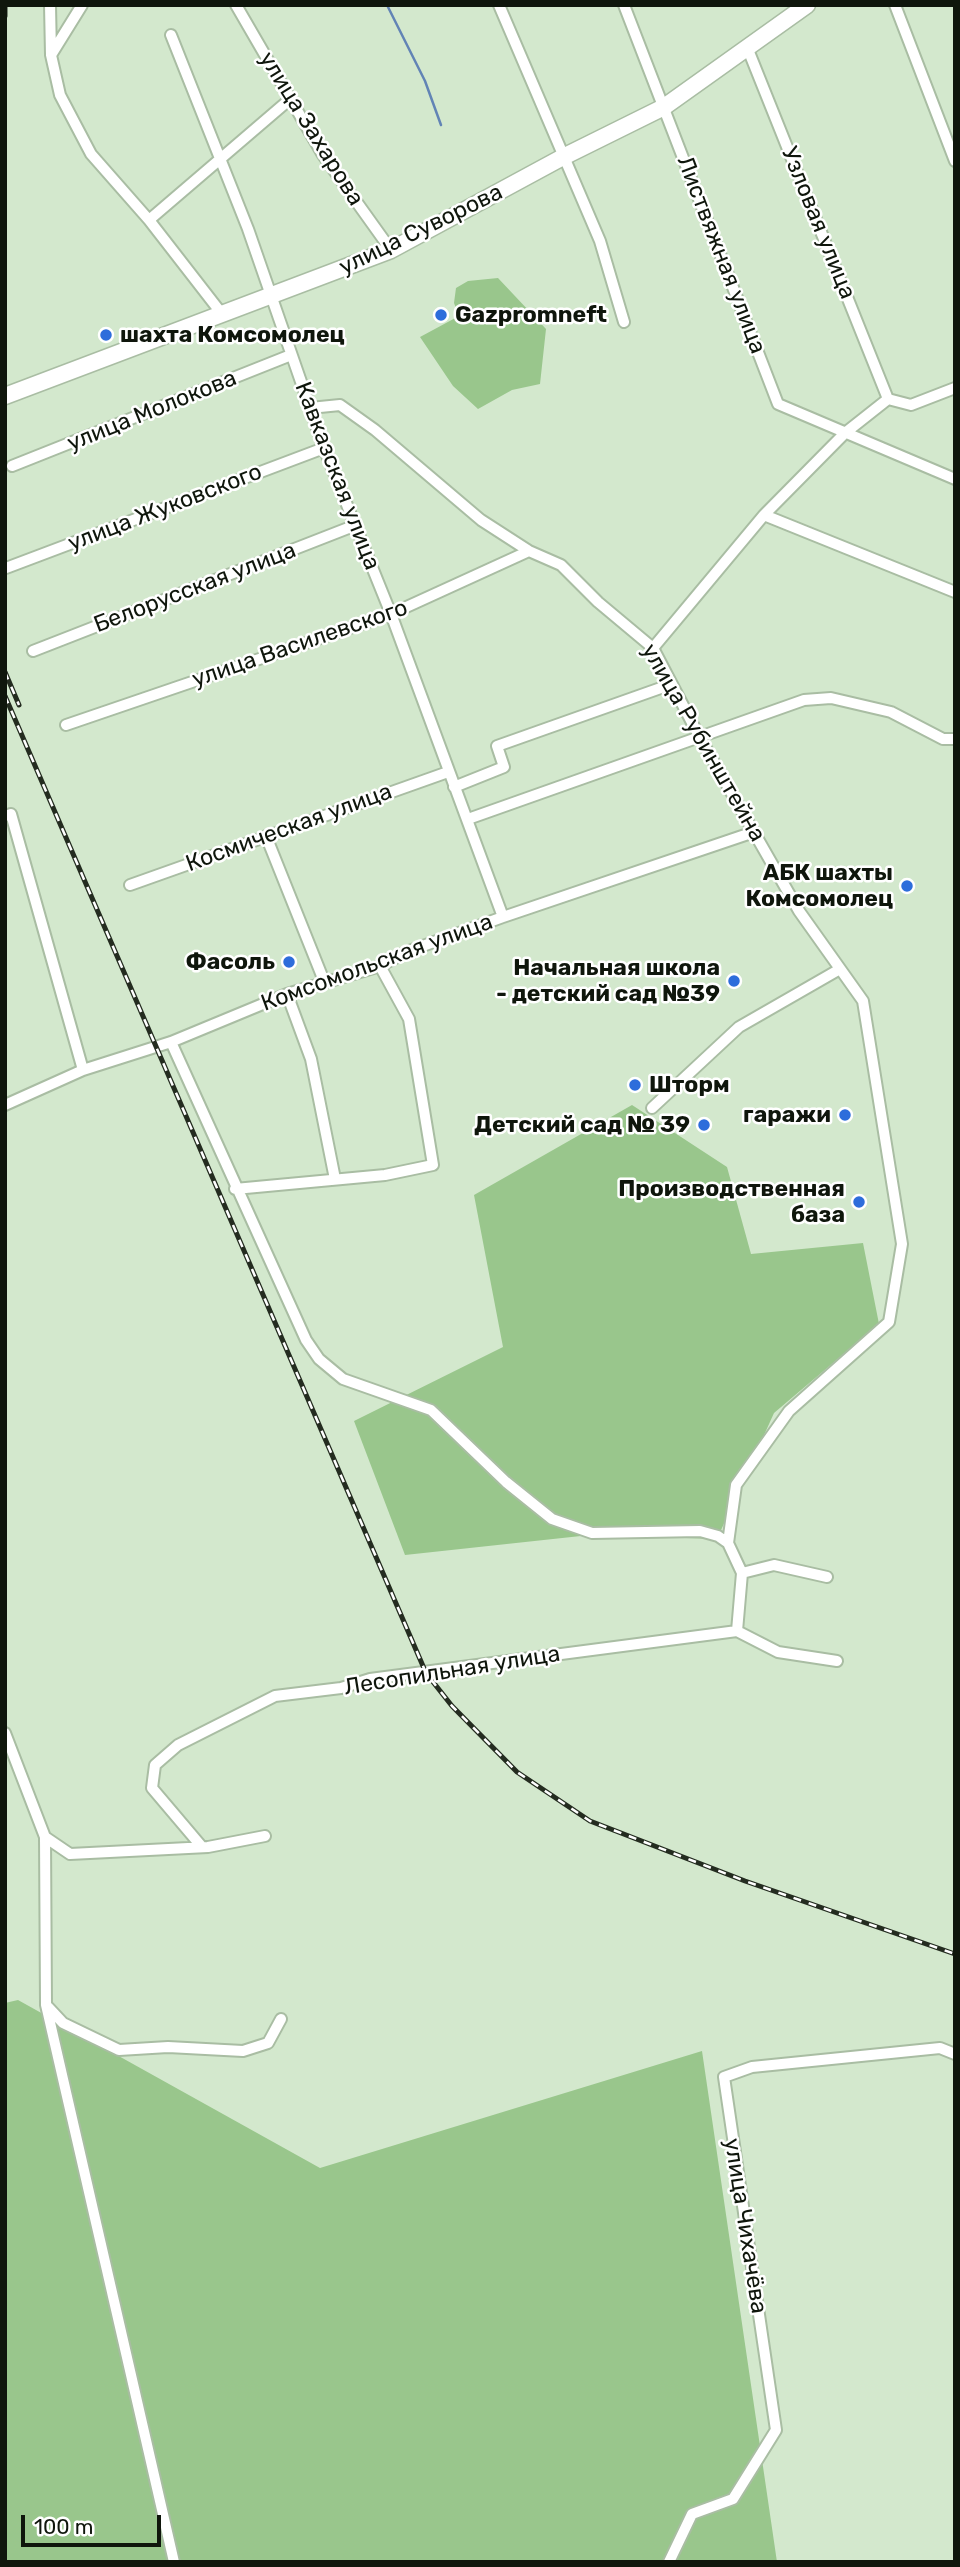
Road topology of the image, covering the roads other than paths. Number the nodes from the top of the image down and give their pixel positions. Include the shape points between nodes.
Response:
1 (50, 5) edge
2 (82, 5) edge
3 (236, 5) edge
4 (499, 5) edge
5 (624, 5) edge
6 (807, 5) edge
7 (895, 5) edge
8 (171, 36) dead end
9 (747, 47) junction
10 (51, 55) junction
11 (289, 100) junction
12 (664, 107) junction
13 (955, 122) edge
14 (942, 127) junction
15 (220, 156) junction
16 (564, 157) junction
17 (955, 161) edge
18 (149, 220) junction
19 (391, 250) junction
20 (270, 298) junction
21 (222, 314) junction
22 (624, 322) dead end
23 (291, 355) junction
24 (955, 388) edge
25 (5, 396) edge
26 (888, 399) junction
27 (310, 408) junction
28 (845, 433) junction
29 (324, 448) junction
30 (12, 466) dead end
31 (955, 479) edge
32 (764, 515) junction
33 (356, 525) junction
34 (529, 551) junction
35 (6, 568) edge
36 (955, 592) edge
37 (391, 614) junction
38 (653, 648) junction
39 (33, 651) dead end
40 (672, 684) junction
41 (66, 725) dead end
42 (699, 736) junction
43 (955, 739) edge
44 (448, 772) junction
45 (454, 787) junction
46 (8, 815) edge
47 (468, 819) junction
48 (754, 832) junction
49 (267, 836) junction
50 (130, 885) dead end
51 (503, 917) junction
52 (380, 966) junction
53 (840, 969) junction
54 (324, 981) junction
55 (287, 994) junction
56 (171, 1042) junction
57 (83, 1070) junction
58 (5, 1105) edge
59 (652, 1108) dead end
60 (335, 1179) junction
61 (236, 1189) junction
62 (729, 1543) junction
63 (742, 1573) junction
64 (827, 1577) dead end
65 (737, 1631) junction
66 (837, 1661) dead end
67 (5, 1733) edge
68 (265, 1836) dead end
69 (45, 1837) junction
70 (202, 1847) junction
71 (46, 2005) junction
72 (281, 2020) dead end
73 (955, 2054) edge
74 (173, 2562) edge
75 (669, 2562) edge

1 - 10 street
2 - 10 street
3 - 11 street, улица Захарова
4 - 16 street
5 - 12 street, Листвяжная улица
6 - 9 street, улица Суворова
7 - 14 street
8 - 15 street, Кавказская улица
9 - 12 street, улица Суворова
9 - 26 street, Узловая улица
10 - 18 street via 60,95 91,154
11 - 15 street
11 - 19 street, улица Захарова
12 - 16 street, улица Суворова
12 - 28 street, Листвяжная улица via 778,404
13 - 14 street
14 - 17 street
15 - 18 street
15 - 20 street, Кавказская улица
16 - 19 street, улица Суворова
16 - 22 street via 600,241
18 - 21 street
19 - 20 street, улица Суворова
20 - 21 street, улица Суворова
20 - 23 street, Кавказская улица
21 - 25 street, улица Суворова
23 - 27 street, Кавказская улица
23 - 30 street, улица Молокова
24 - 26 street via 911,405
26 - 28 street
27 - 29 street, Кавказская улица
27 - 34 street, улица Рубинштейна via 340,405 481,520
28 - 31 street
28 - 32 street
29 - 33 street, Кавказская улица
29 - 35 street, улица Жуковского
32 - 36 street
32 - 38 street
33 - 37 street, Кавказская улица
33 - 39 street, Белорусская улица
34 - 37 street, улица Василевского
34 - 38 street, улица Рубинштейна via 561,565
37 - 41 street, улица Василевского
37 - 44 street, Кавказская улица
38 - 40 street, улица Рубинштейна
40 - 42 street, улица Рубинштейна
40 - 45 street via 497,746 504,767
42 - 43 street via 804,700 831,698 891,712 943,739
42 - 47 street
42 - 48 street, улица Рубинштейна
44 - 45 street, Кавказская улица
44 - 49 street, Космическая улица
45 - 47 street, Кавказская улица
46 - 57 street
47 - 51 street, Кавказская улица
48 - 51 street, Комсомольская улица
48 - 53 street, улица Рубинштейна via 799,911
49 - 50 street, Космическая улица
49 - 54 street
51 - 52 street, Комсомольская улица
52 - 54 street, Комсомольская улица
52 - 60 street via 409,1019 433,1165
53 - 59 street via 739,1027
53 - 62 street, улица Рубинштейна via 863,1001 902,1244 889,1322 789,1411 736,1485
54 - 55 street, Комсомольская улица
55 - 56 street, Комсомольская улица
55 - 60 street via 312,1059
56 - 57 street, Комсомольская улица
56 - 61 street
57 - 58 street, Комсомольская улица
60 - 61 street
61 - 62 street via 306,1340 319,1359 343,1379 431,1410 552,1519 592,1533 700,1531
62 - 63 street
63 - 64 street via 774,1566
63 - 65 street
65 - 66 street via 778,1652
65 - 70 street, Лесопильная улица via 370,1679 341,1688 275,1696 178,1745 155,1765 152,1788
67 - 69 street
68 - 70 street
69 - 70 street via 70,1854
69 - 71 street
71 - 72 street via 63,2023 119,2050 243,2051 268,2043
71 - 74 street
73 - 75 street, улица Чихачёва via 940,2048 752,2067 724,2077 776,2430 733,2498 692,2514

